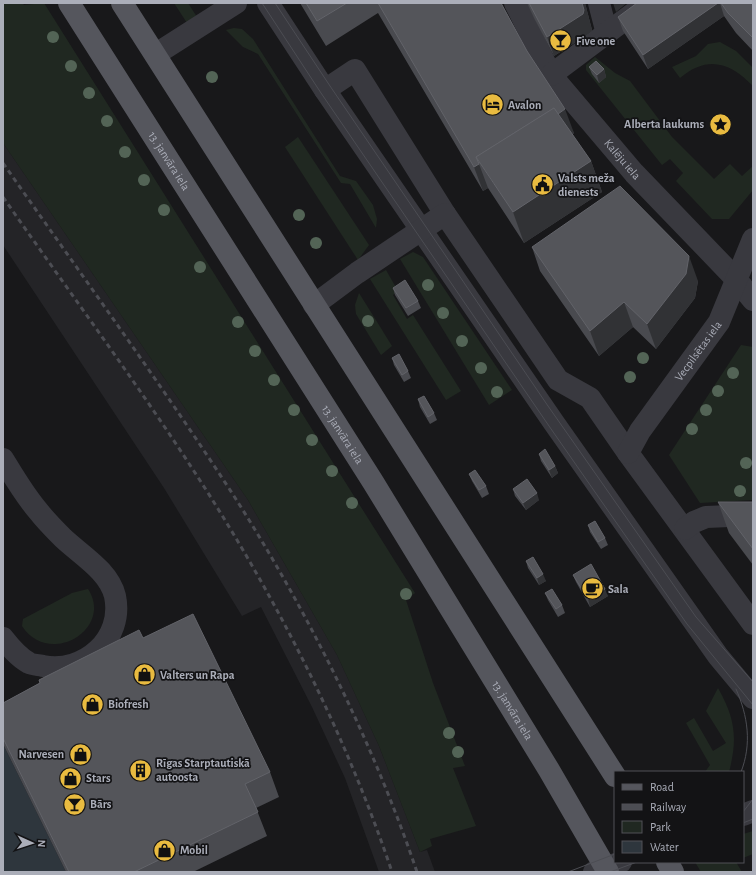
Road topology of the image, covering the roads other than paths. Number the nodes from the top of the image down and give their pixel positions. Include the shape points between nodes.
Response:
1 (69, 3) edge
2 (122, 3) edge
3 (236, 3) edge
4 (268, 3) edge
5 (515, 3) edge
6 (599, 3) edge
7 (647, 3) edge
8 (607, 34) junction
9 (156, 54) junction
10 (551, 75) junction
11 (325, 90) junction
12 (445, 214) junction
13 (422, 230) junction
14 (753, 239) edge
15 (736, 279) junction
16 (753, 300) edge
17 (314, 305) junction
18 (628, 453) junction
19 (3, 459) edge
20 (753, 515) edge
21 (685, 529) junction
22 (753, 624) edge
23 (3, 638) edge
24 (753, 698) edge
25 (614, 774) edge
26 (668, 863) edge
27 (607, 868) edge
28 (673, 872) edge

1 - 27 main road, 13. janvāra iela via 369,475
2 - 9 main road
3 - 9 street
4 - 11 street
5 - 10 street, Kalēju iela
6 - 8 street
7 - 8 street
8 - 10 street
9 - 17 main road
10 - 15 street, Kalēju iela via 634,173
11 - 12 street via 355,70
11 - 13 street
12 - 13 street
12 - 18 street via 558,380 590,398
13 - 17 street
13 - 24 street via 726,667
14 - 15 street, Vecpilsētas iela
15 - 16 street, Kalēju iela
15 - 18 street, Vecpilsētas iela via 719,322 640,431
17 - 25 main road
18 - 21 street
19 - 23 street via 40,513 61,537 94,565 109,582 115,596 116,612 114,627 104,643 86,660 64,668 29,663 11,650
20 - 21 street via 706,517
21 - 22 street
26 - 28 main road

